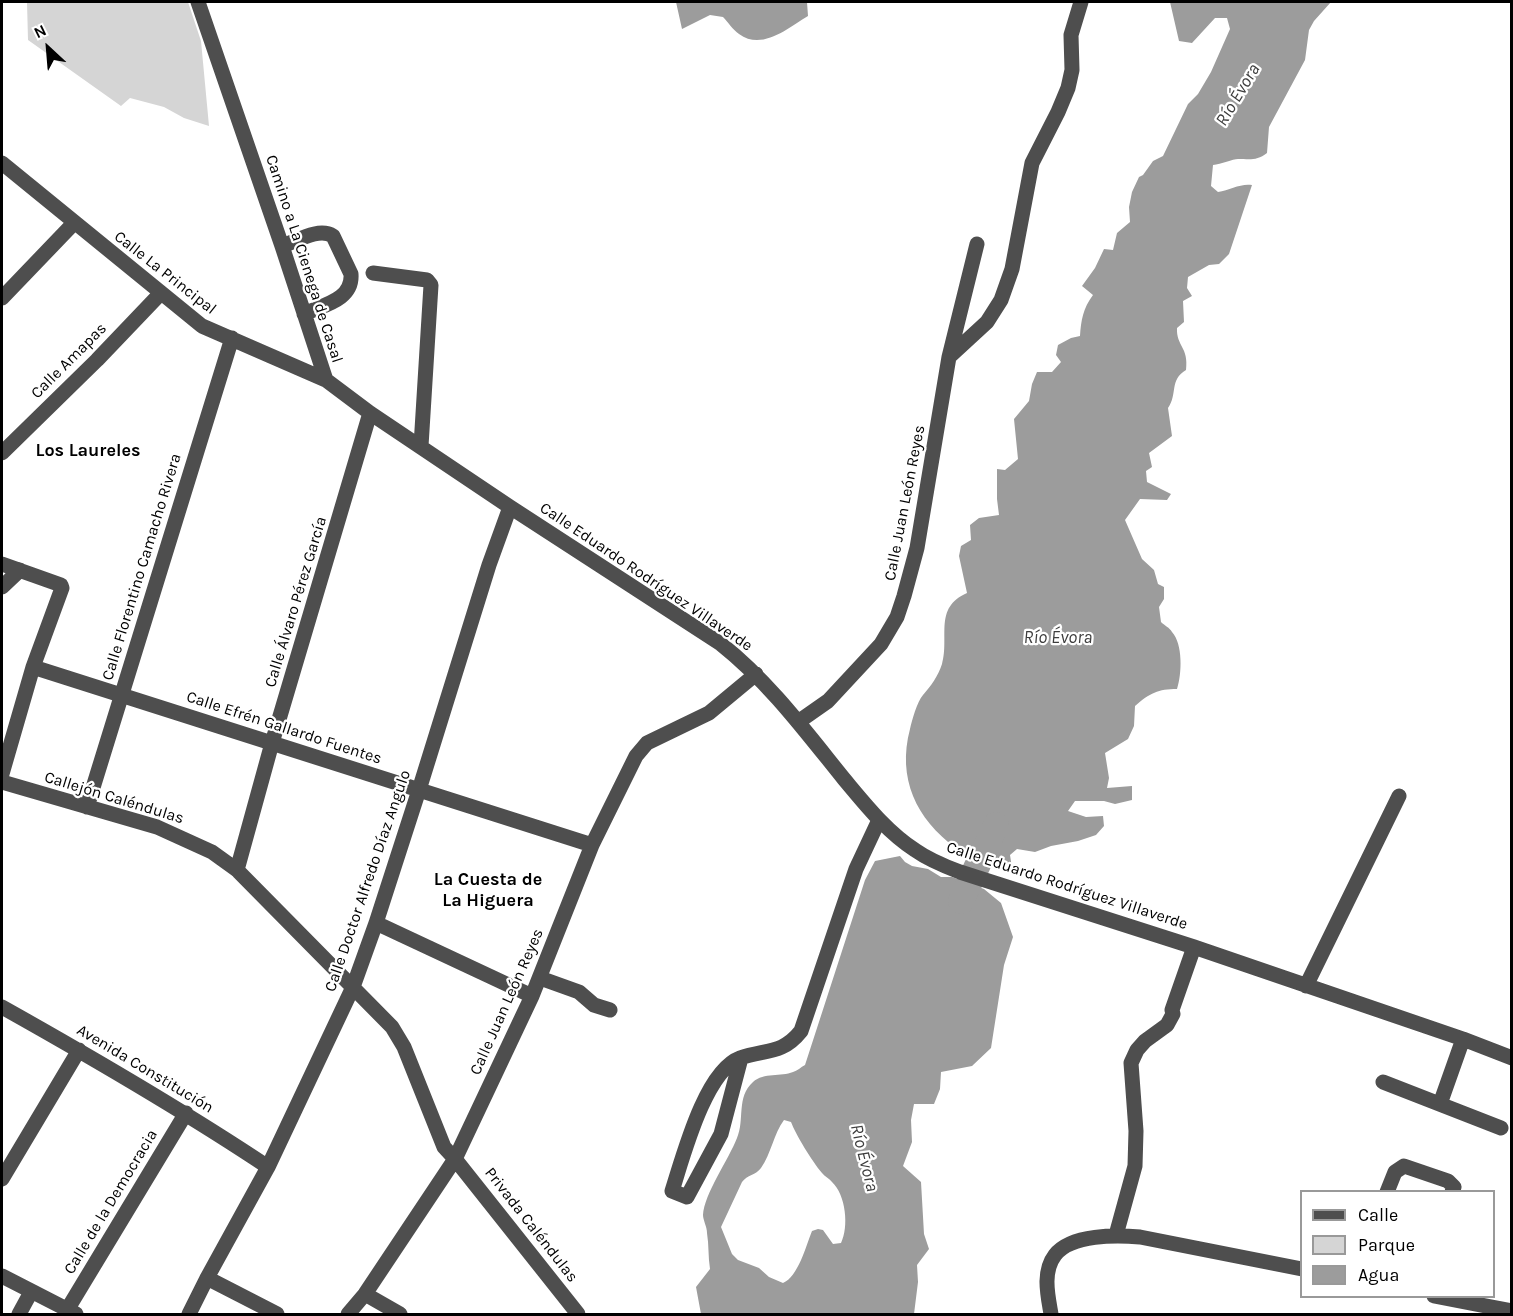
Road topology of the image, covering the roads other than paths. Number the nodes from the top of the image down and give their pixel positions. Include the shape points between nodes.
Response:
1 (198, 2) edge
2 (1081, 2) edge
3 (2, 163) edge
4 (74, 223) junction
5 (977, 244) dead end
6 (282, 246) junction
7 (373, 273) dead end
8 (160, 294) junction
9 (2, 298) edge
10 (304, 314) junction
11 (232, 338) junction
12 (949, 357) junction
13 (326, 380) junction
14 (370, 413) junction
15 (421, 446) junction
16 (2, 453) edge
17 (510, 507) junction
18 (2, 564) edge
19 (20, 570) junction
20 (2, 587) edge
21 (33, 667) junction
22 (756, 674) junction
23 (122, 695) junction
24 (798, 722) junction
25 (272, 743) junction
26 (2, 774) edge
27 (2, 782) edge
28 (419, 790) junction
29 (1399, 796) dead end
30 (87, 807) junction
31 (879, 820) junction
32 (592, 845) junction
33 (237, 870) junction
34 (376, 923) junction
35 (1194, 947) junction
36 (540, 978) junction
37 (1306, 986) junction
38 (353, 987) junction
39 (532, 996) junction
40 (2, 1007) edge
41 (610, 1010) dead end
42 (1463, 1039) junction
43 (79, 1050) junction
44 (741, 1058) junction
45 (1512, 1058) edge
46 (1383, 1082) dead end
47 (1440, 1104) junction
48 (186, 1113) junction
49 (1502, 1128) dead end
50 (455, 1158) junction
51 (268, 1167) junction
52 (2, 1179) edge
53 (1388, 1190) edge
54 (1452, 1190) edge
55 (1116, 1235) junction
56 (1300, 1269) edge
57 (2, 1276) edge
58 (207, 1278) junction
59 (31, 1292) junction
60 (365, 1294) junction
61 (1444, 1298) edge
62 (1512, 1311) edge
63 (71, 1312) edge
64 (19, 1314) edge
65 (189, 1314) edge
66 (277, 1314) edge
67 (348, 1314) edge
68 (400, 1314) edge
69 (578, 1314) edge
70 (1051, 1314) edge

1 - 6 street, Camino a La Cienega de Casal
2 - 12 street via 1071,35 1068,88 1032,163 1012,269 1002,300 987,322
3 - 4 street, Calle La Principal
4 - 8 street, Calle La Principal
4 - 9 street
5 - 12 street, Calle Juan León Reyes
6 - 10 street, Camino a La Cienega de Casal
6 - 10 street via 317,233 330,234 351,274 347,293
7 - 15 street via 427,280 431,285
8 - 11 street, Calle La Principal via 206,329
8 - 16 street, Calle Amapas
10 - 13 street, Camino a La Cienega de Casal
11 - 13 street, Calle La Principal
11 - 23 street, Calle Florentino Camacho Rivera
12 - 24 street, Calle Juan León Reyes via 917,548 897,617 860,668 828,701
13 - 14 street, Camino a La Cienega de Casal
14 - 15 street, Camino a La Cienega de Casal
14 - 25 street, Calle Álvaro Pérez García
15 - 17 street, Camino a La Cienega de Casal
17 - 22 street, Calle Eduardo Rodríguez Villaverde via 721,644
17 - 28 street, Calle Doctor Alfredo Díaz Angulo
18 - 19 street
19 - 20 street
19 - 21 street via 62,586
21 - 23 street, Calle Efrén Gallardo Fuentes
21 - 26 street
22 - 24 street, Calle Eduardo Rodríguez Villaverde
22 - 32 street, Calle Juan León Reyes via 709,713 641,749
23 - 25 street, Calle Efrén Gallardo Fuentes
23 - 30 street, Calle Florentino Camacho Rivera
24 - 31 street, Calle Eduardo Rodríguez Villaverde
25 - 28 street, Calle Efrén Gallardo Fuentes
25 - 33 street, Calle Álvaro Pérez García
27 - 30 street, Callejón Caléndulas
28 - 32 street, Calle Efrén Gallardo Fuentes
28 - 34 street, Calle Doctor Alfredo Díaz Angulo
29 - 37 street
30 - 33 street, Callejón Caléndulas via 171,833 212,852
31 - 35 street, Calle Eduardo Rodríguez Villaverde via 914,850 939,864
31 - 44 street via 856,869 801,1031 787,1046
32 - 36 street, Calle Juan León Reyes
33 - 38 street, Callejón Caléndulas
34 - 38 street, Calle Doctor Alfredo Díaz Angulo
34 - 39 street
35 - 37 street, Calle Eduardo Rodríguez Villaverde
35 - 55 street via 1173,1014 1167,1025 1144,1041 1131,1063 1137,1147
36 - 39 street, Calle Juan León Reyes
36 - 41 street via 579,992 594,1005
37 - 42 street, Calle Eduardo Rodríguez Villaverde
38 - 50 street, Callejón Caléndulas via 392,1027 404,1047 444,1147
38 - 51 street, Calle Doctor Alfredo Díaz Angulo
39 - 50 street, Calle Juan León Reyes
40 - 43 street, Avenida Constitución
42 - 45 street, Calle Eduardo Rodríguez Villaverde
42 - 47 street
43 - 48 street, Avenida Constitución
43 - 52 street
44 - 44 street via 724,1069 712,1085 672,1191 687,1197 715,1147
46 - 47 street
47 - 49 street
48 - 51 street, Avenida Constitución
48 - 63 street, Calle de la Democracia
50 - 60 street, Calle Juan León Reyes
50 - 69 street, Privada Caléndulas
51 - 58 street, Calle Doctor Alfredo Díaz Angulo
53 - 54 street via 1395,1172 1404,1166 1448,1181
55 - 56 street
55 - 70 street via 1071,1244 1056,1254 1047,1285
57 - 59 street
58 - 65 street, Calle Doctor Alfredo Díaz Angulo
58 - 66 street
59 - 63 street
59 - 64 street
60 - 67 street, Calle Juan León Reyes
60 - 68 street
61 - 62 street

